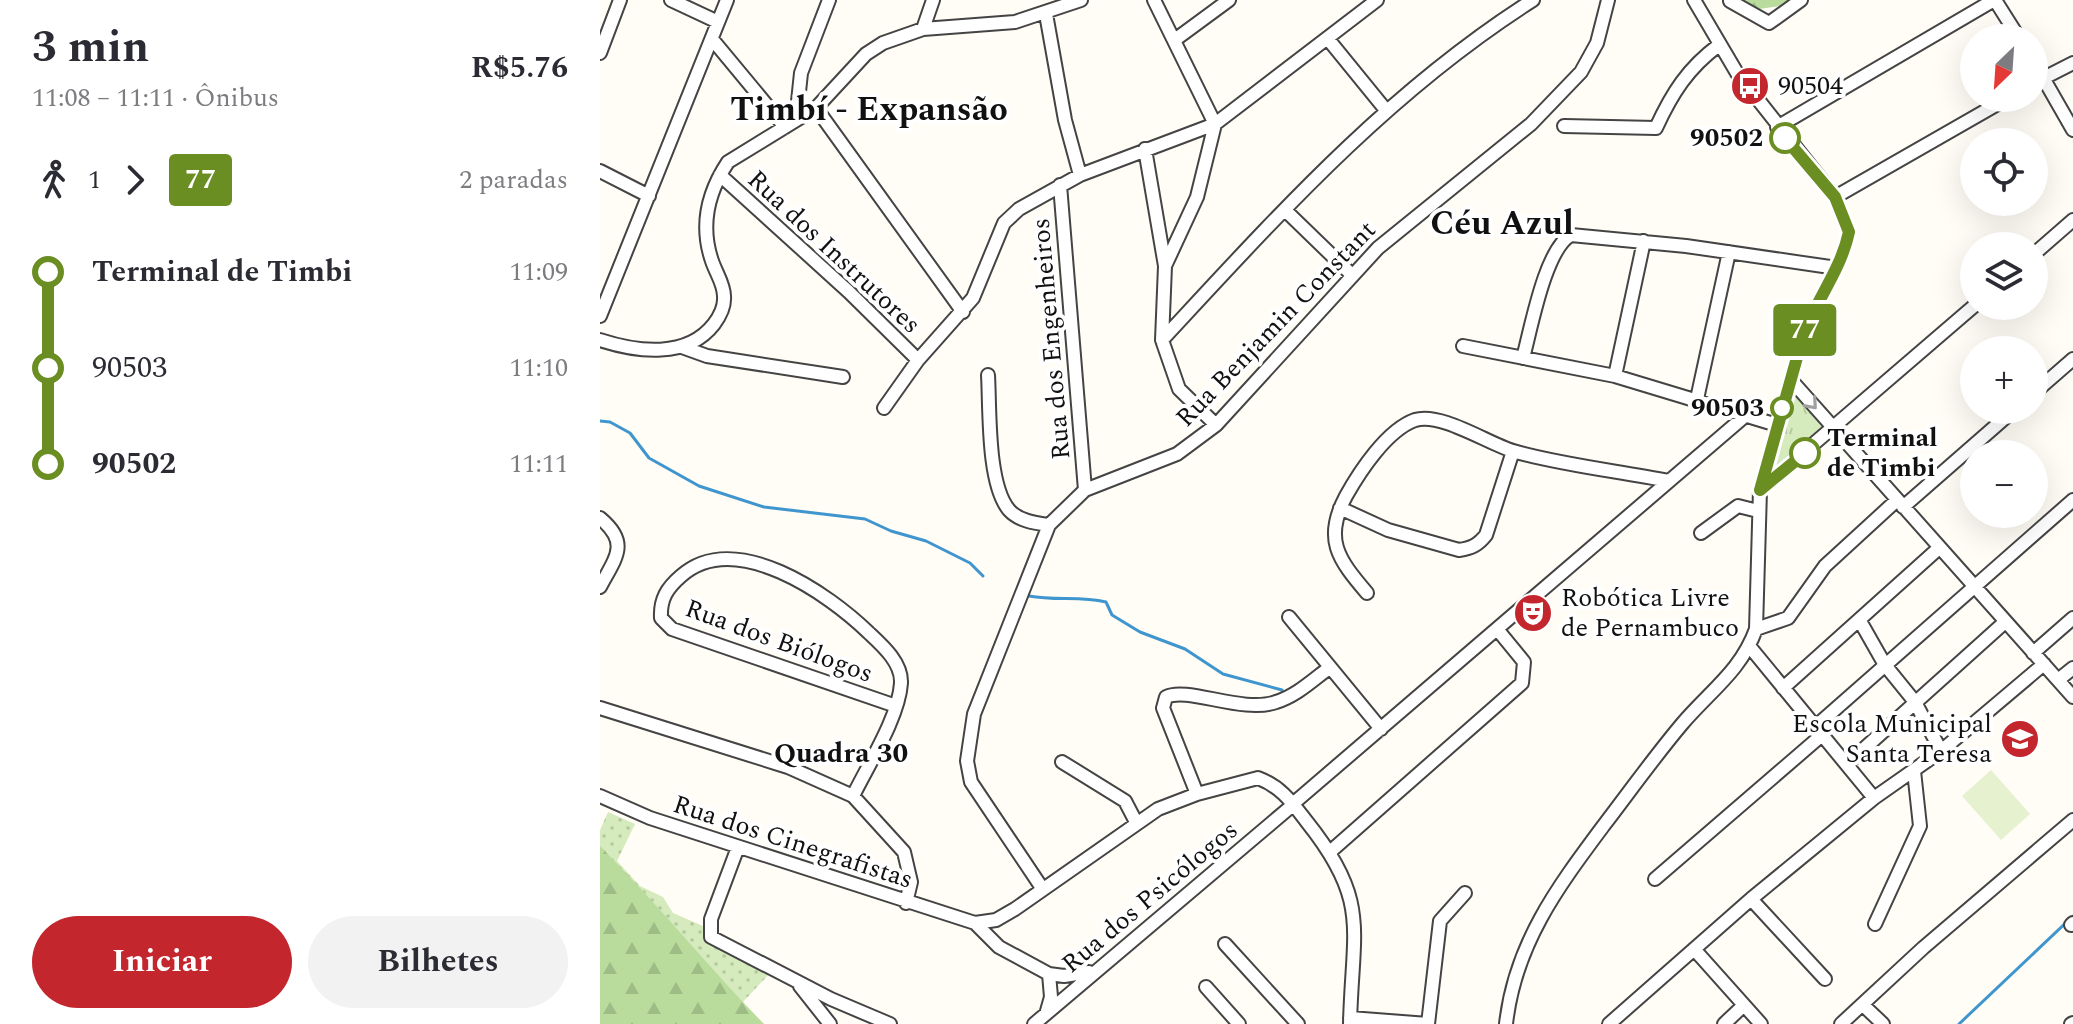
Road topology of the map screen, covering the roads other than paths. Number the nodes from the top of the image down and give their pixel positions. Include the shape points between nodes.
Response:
1 (620, 0) edge
2 (671, 0) edge
3 (727, 0) edge
4 (829, 0) edge
5 (933, 0) edge
6 (1081, 0) edge
7 (1154, 0) edge
8 (1229, 0) edge
9 (1377, 0) edge
10 (1533, 0) edge
11 (1608, 0) edge
12 (1694, 0) edge
13 (1801, 0) edge
14 (1994, 0) edge
15 (1730, 1) edge
16 (1046, 14) junction
17 (718, 22) junction
18 (2010, 24) edge
19 (923, 29) junction
20 (712, 39) junction
21 (1176, 39) junction
22 (1328, 39) junction
23 (1719, 45) junction
24 (600, 53) edge
25 (2073, 63) edge
26 (2048, 76) edge
27 (2048, 93) edge
28 (816, 108) junction
29 (1385, 109) junction
30 (1984, 112) edge
31 (796, 120) junction
32 (1215, 124) junction
33 (1564, 126) dead end
34 (785, 127) junction
35 (1777, 127) junction
36 (2073, 130) edge
37 (1145, 149) junction
38 (600, 171) edge
39 (720, 175) junction
40 (1080, 175) junction
41 (1060, 185) junction
42 (649, 196) junction
43 (1835, 197) junction
44 (1286, 211) junction
45 (2073, 220) edge
46 (1644, 241) junction
47 (2048, 242) edge
48 (1729, 252) junction
49 (1165, 266) junction
50 (1837, 268) junction
51 (1352, 275) junction
52 (963, 312) junction
53 (600, 316) edge
54 (1960, 318) edge
55 (600, 340) edge
56 (1162, 340) junction
57 (1463, 346) dead end
58 (682, 347) junction
59 (1523, 358) junction
60 (2073, 359) edge
61 (918, 360) junction
62 (988, 375) dead end
63 (1615, 376) junction
64 (843, 377) dead end
65 (1791, 380) junction
66 (2048, 381) edge
67 (1697, 399) junction
68 (884, 408) dead end
69 (1745, 416) junction
70 (1997, 424) edge
71 (1216, 425) junction
72 (1777, 425) junction
73 (1834, 428) junction
74 (1513, 451) junction
75 (1669, 481) junction
76 (1085, 490) junction
77 (1760, 490) junction
78 (2073, 500) edge
79 (1900, 503) junction
80 (1340, 508) junction
81 (1758, 511) junction
82 (600, 518) edge
83 (1049, 525) junction
84 (615, 531) junction
85 (600, 533) edge
86 (1701, 533) dead end
87 (1939, 548) junction
88 (600, 587) edge
89 (1974, 587) junction
90 (1367, 593) dead end
91 (1289, 617) dead end
92 (2073, 618) edge
93 (1860, 621) junction
94 (2005, 622) junction
95 (1497, 629) junction
96 (1756, 629) junction
97 (1750, 647) junction
98 (2033, 653) junction
99 (2044, 664) junction
100 (1885, 665) junction
101 (1329, 668) junction
102 (2073, 668) edge
103 (2058, 680) junction
104 (1783, 688) junction
105 (2073, 697) edge
106 (1915, 702) junction
107 (896, 706) junction
108 (600, 708) edge
109 (1381, 729) junction
110 (1818, 731) junction
111 (1941, 751) junction
112 (1062, 762) dead end
113 (1847, 764) junction
114 (1914, 771) junction
115 (1197, 794) junction
116 (600, 796) edge
117 (853, 796) junction
118 (1874, 798) junction
119 (1294, 803) junction
120 (2073, 820) edge
121 (1136, 822) junction
122 (738, 847) junction
123 (1331, 851) junction
124 (1655, 879) dead end
125 (1042, 888) junction
126 (1465, 893) dead end
127 (1751, 899) junction
128 (906, 903) junction
129 (975, 923) junction
130 (1875, 924) dead end
131 (1225, 944) dead end
132 (1694, 949) junction
133 (1096, 970) junction
134 (1049, 974) junction
135 (1825, 979) dead end
136 (796, 981) junction
137 (1206, 987) dead end
138 (1744, 1005) junction
139 (1863, 1005) junction
140 (1046, 1014) junction
141 (1350, 1021) edge
142 (830, 1024) edge
143 (890, 1024) edge
144 (1034, 1024) edge
145 (1239, 1024) edge
146 (1298, 1024) edge
147 (1506, 1024) edge
148 (1609, 1024) edge
149 (1724, 1024) edge
150 (1761, 1024) edge
151 (1841, 1024) edge
152 (1883, 1024) edge

1 - 24 street
2 - 17 street
3 - 17 street
4 - 31 street via 801,73
5 - 19 street
6 - 16 street
7 - 21 street
8 - 21 street
9 - 22 street
10 - 29 street
11 - 51 street, Rua Benjamin Constant via 1597,43 1581,72 1531,124 1402,227
12 - 23 street
13 - 15 street via 1769,23
14 - 18 street
14 - 35 street
16 - 19 street via 982,27
16 - 40 street
17 - 20 street
19 - 28 street via 866,54
20 - 34 street
20 - 42 street
21 - 32 street
22 - 29 street
22 - 32 street
23 - 33 street via 1689,70 1656,128
23 - 35 street
25 - 26 street
27 - 36 street
28 - 31 street
28 - 52 street
29 - 44 street
30 - 43 street
31 - 34 street
32 - 37 street
32 - 49 street via 1197,197
34 - 39 street via 728,162
35 - 43 street
37 - 40 street
37 - 49 street
38 - 42 street
39 - 58 street via 706,228 725,296 723,308 709,330
39 - 61 street, Rua dos Instrutores
40 - 41 street
41 - 52 street via 1004,223
41 - 76 street, Rua dos Engenheiros
42 - 53 street
43 - 50 street via 1849,232
44 - 51 street
44 - 56 street
45 - 47 street
46 - 48 street
46 - 59 street via 1571,235 1563,239 1553,256
46 - 63 street
48 - 50 street
48 - 67 street
49 - 56 street
50 - 65 street via 1811,313
51 - 71 street, Rua Benjamin Constant
52 - 61 street
54 - 73 street
55 - 58 street via 633,349
56 - 71 street via 1179,389
57 - 59 street
58 - 64 street via 707,356
59 - 63 street
60 - 66 street
61 - 68 street
62 - 83 street via 993,455 1002,499 1022,519
63 - 67 street
65 - 72 street
65 -> 73 street
67 - 69 street
69 - 72 street
69 - 75 street, Rua dos Psicólogos
70 - 79 street
71 - 76 street, Rua Benjamin Constant via 1177,454
72 - 77 street
73 - 77 street
73 - 79 street
74 - 75 street
74 - 80 street via 1438,421 1415,420 1379,450
74 - 80 street via 1486,535 1478,545 1459,550 1388,530
75 - 95 street, Rua dos Psicólogos
76 - 83 street, Rua Benjamin Constant
77 - 81 street
78 - 89 street
79 - 87 street
79 - 96 street via 1825,566 1788,618
80 - 90 street via 1334,525 1337,551
81 - 86 street via 1738,506
81 - 96 street
82 - 84 street
83 - 125 street, Rua Benjamin Constant via 974,714 967,761 971,782
84 - 85 street
84 - 88 street via 618,554
87 - 89 street
87 - 93 street
89 - 94 street
89 - 100 street
91 - 101 street
92 - 98 street
93 - 100 street
93 - 104 street
94 - 98 street
94 - 106 street
95 - 109 street, Rua dos Psicólogos
95 - 123 street via 1524,662 1522,683
96 - 97 street
97 - 104 street
97 - 147 street via 1729,678 1661,750 1542,910 1510,988
98 - 99 street
99 - 103 street
99 - 111 street
100 - 106 street
100 - 110 street
101 - 109 street
101 - 115 street via 1275,703 1248,706 1166,697 1163,708
102 - 103 street
103 - 105 street
104 - 110 street
106 - 111 street
106 - 113 street
107 - 107 street, Rua dos Biólogos via 672,629 661,618 663,597 688,569 705,561 728,559 790,575 839,607 885,649 901,682
107 - 117 street, Rua dos Biólogos
108 - 117 street via 788,767
109 - 119 street, Rua dos Psicólogos
110 - 113 street
110 - 124 street
111 - 114 street
112 - 121 street via 1125,801
113 - 118 street
114 - 118 street
114 - 130 street via 1920,826
115 - 119 street via 1253,778
115 - 121 street
116 - 122 street, Rua dos Cinegrafistas
117 - 128 street via 904,852 911,882
118 - 127 street
119 - 123 street
119 - 133 street, Rua dos Psicólogos
120 - 139 street
121 - 125 street
122 - 128 street, Rua dos Cinegrafistas
122 - 136 street via 711,919 711,937
123 - 141 street via 1355,913
125 - 129 street via 996,920
126 - 141 street via 1440,921 1428,1024
127 - 132 street
127 - 135 street
128 - 129 street, Rua dos Cinegrafistas
129 - 134 street, Rua dos Cinegrafistas via 999,947
131 - 146 street
132 - 138 street
132 - 148 street
133 - 134 street via 1079,976
133 - 140 street, Rua dos Psicólogos
134 - 140 street
136 - 142 street
136 - 143 street
137 - 145 street
138 - 149 street
138 - 150 street
139 - 151 street
139 - 152 street
140 - 144 street, Rua dos Psicólogos

